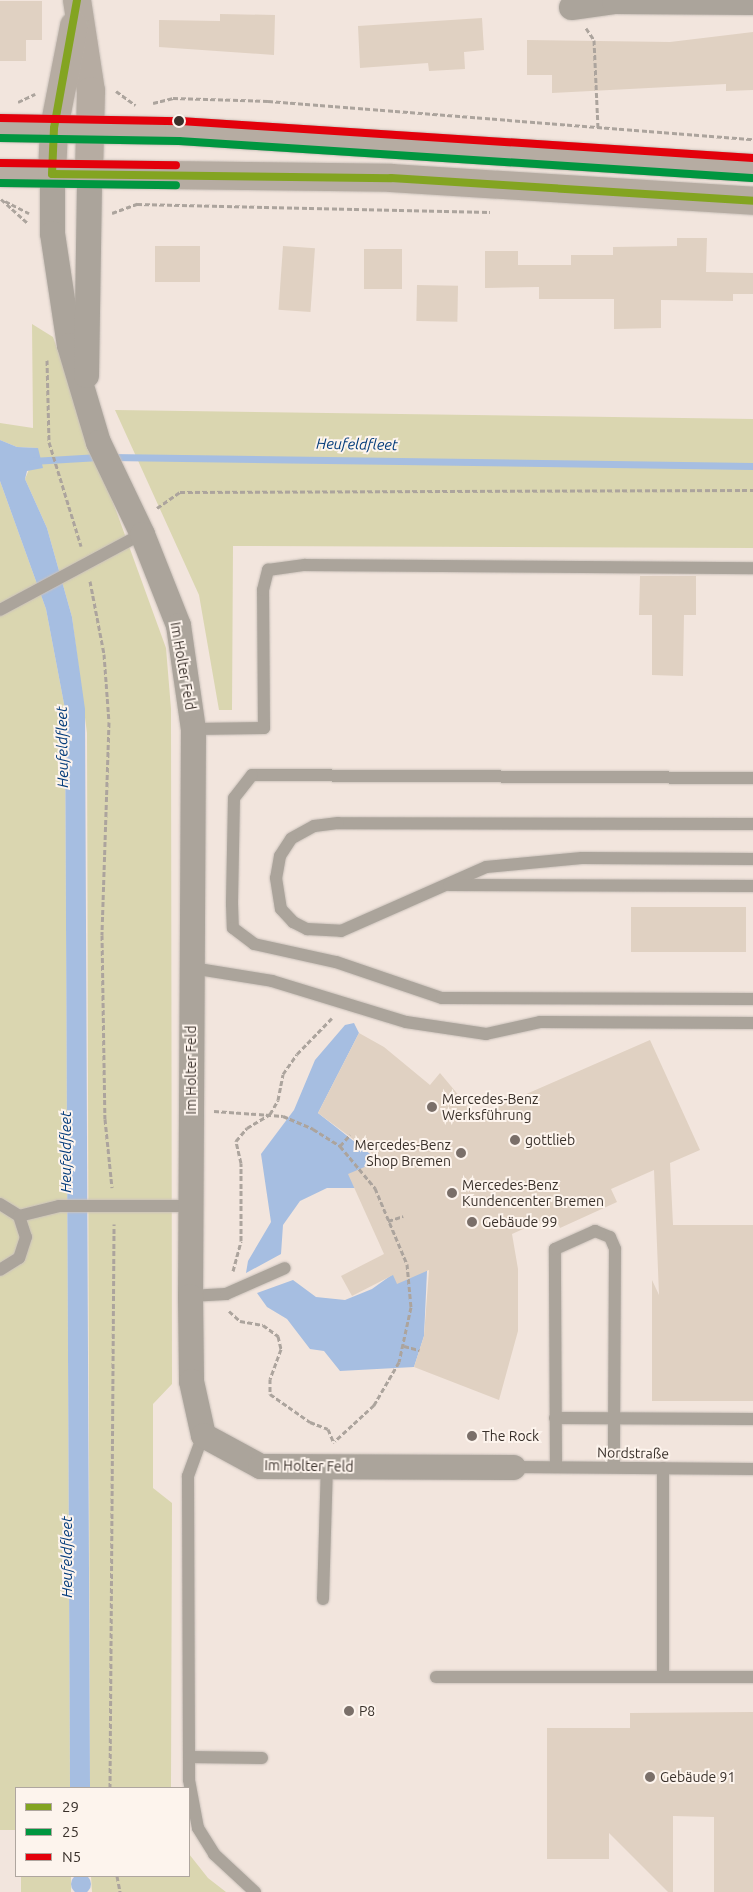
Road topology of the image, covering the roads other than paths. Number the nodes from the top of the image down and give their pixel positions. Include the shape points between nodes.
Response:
1 (753, 2) edge
2 (77, 5) edge
3 (571, 7) road end
4 (6, 116) edge
5 (54, 128) junction
6 (90, 129) junction
7 (753, 168) edge
8 (0, 173) edge
9 (52, 174) junction
10 (89, 174) junction
11 (753, 201) edge
12 (86, 405) junction
13 (142, 534) junction
14 (753, 568) edge
15 (0, 610) edge
16 (193, 729) junction
17 (753, 778) edge
18 (753, 824) edge
19 (753, 859) edge
20 (439, 885) junction
21 (753, 886) edge
22 (192, 968) junction
23 (753, 999) edge
24 (753, 1023) edge
25 (0, 1204) edge
26 (191, 1206) junction
27 (19, 1216) junction
28 (285, 1268) dead end
29 (0, 1270) edge
30 (190, 1296) junction
31 (555, 1418) junction
32 (614, 1418) junction
33 (753, 1419) edge
34 (203, 1435) junction
35 (327, 1467) junction
36 (513, 1467) joint
37 (556, 1467) junction
38 (614, 1467) junction
39 (663, 1468) junction
40 (753, 1468) edge
41 (322, 1599) dead end
42 (436, 1677) dead end
43 (663, 1677) junction
44 (753, 1677) edge
45 (188, 1758) junction
46 (262, 1758) dead end
47 (255, 1892) edge

1 - 3 street via 614,1
2 - 5 main road
2 - 6 main road via 90,91
4 - 5 main road
5 - 6 main road
5 - 9 main road
6 - 7 main road via 179,131
6 - 10 main road
8 - 9 main road
9 - 10 main road
9 - 12 street, Im Holter Feld via 52,233 59,294
10 - 11 main road via 391,178
10 - 12 street, Im Holter Feld
12 - 13 street, Im Holter Feld via 108,467
13 - 15 lane
13 - 16 street, Im Holter Feld via 178,625
14 - 16 lane via 305,564 268,570 263,590 264,728
16 - 22 street, Im Holter Feld
17 - 23 lane via 252,775 234,798 232,904 233,928 254,944 336,962 442,998
18 - 20 lane via 338,823 314,826 291,839 280,856 276,878 281,909 293,922 307,929 342,931
19 - 20 lane via 528,860 486,867
20 - 21 lane
22 - 24 lane via 272,981 343,1000 406,1022 486,1034 540,1022
22 - 26 street, Im Holter Feld
25 - 27 lane
26 - 27 lane via 59,1206
26 - 30 street, Im Holter Feld
27 - 29 lane via 26,1237 24,1248 11,1265
28 - 30 lane via 226,1294
30 - 34 street, Im Holter Feld via 191,1381
31 - 32 lane
31 - 32 lane via 556,1249 595,1231 610,1237 615,1249
31 - 37 lane
32 - 33 lane
32 - 38 lane
34 - 35 street, Im Holter Feld via 260,1466
34 - 45 lane via 188,1476
35 - 36 street, Im Holter Feld
35 - 41 lane
36 - 37 lane, Nordstraße
37 - 38 lane, Nordstraße
38 - 39 lane, Nordstraße
39 - 40 lane, Nordstraße
39 - 43 lane
42 - 43 lane
43 - 44 lane
45 - 46 lane
45 - 47 lane via 198,1828 214,1854

